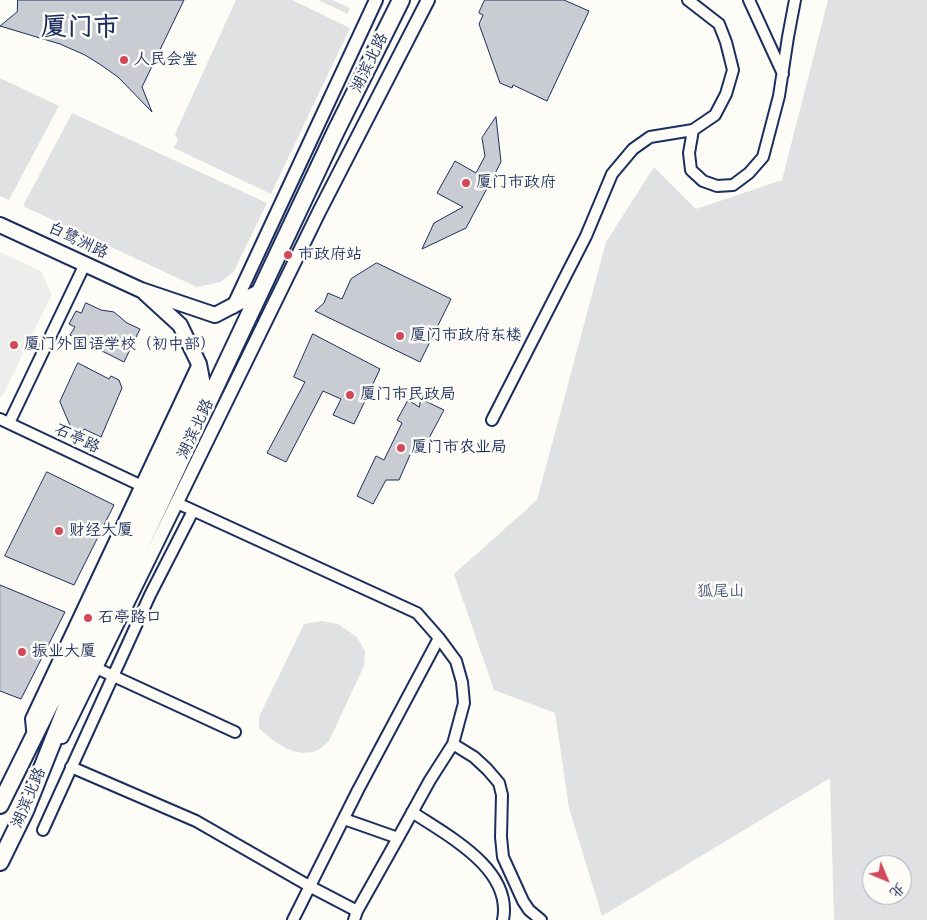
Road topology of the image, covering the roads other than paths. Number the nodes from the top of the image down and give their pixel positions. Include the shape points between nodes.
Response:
1 (376, 0) edge
2 (401, 0) edge
3 (428, 0) edge
4 (688, 0) edge
5 (749, 0) edge
6 (795, 0) edge
7 (783, 74) junction
8 (693, 130) junction
9 (0, 225) edge
10 (85, 264) junction
11 (141, 290) junction
12 (261, 291) junction
13 (233, 307) junction
14 (199, 364) junction
15 (203, 384) joint
16 (492, 420) dead end
17 (4, 421) edge
18 (142, 486) junction
19 (177, 503) junction
20 (193, 511) junction
21 (439, 638) junction
22 (96, 668) junction
23 (113, 676) junction
24 (236, 732) dead end
25 (34, 739) junction
26 (452, 744) junction
27 (72, 767) junction
28 (0, 805) edge
29 (25, 812) junction
30 (412, 812) junction
31 (344, 820) junction
32 (42, 830) dead end
33 (398, 838) junction
34 (0, 862) edge
35 (311, 887) junction
36 (356, 915) edge
37 (293, 920) edge
38 (503, 920) edge
39 (541, 920) edge

1 - 13 street
2 - 12 main road, 湖滨北路
3 - 19 street via 319,212
4 - 8 street via 719,24 733,70 715,115
5 - 7 street
6 - 7 street
7 - 8 street via 763,157 732,185 717,186 703,181 691,170 689,153
8 - 16 street via 650,137 633,149 612,174 586,236
9 - 10 main road, 白鹭洲路
10 - 11 main road, 白鹭洲路
10 - 17 street
11 - 13 main road, 白鹭洲路 via 216,315
11 - 14 main road, 白鹭洲路 via 180,325
12 - 13 main road, 白鹭洲路
12 - 29 main road, 湖滨北路 via 76,683
14 - 15 main road, 白鹭洲路
14 - 18 street
15 - 25 main road, 湖滨北路
17 - 18 street, 石亭路
18 - 25 street via 32,719
19 - 20 street
19 - 22 street
20 - 21 street via 418,614
20 - 23 street
21 - 26 street via 456,660 462,682 464,703
21 - 31 street
22 - 23 street
22 - 29 street
23 - 24 street
23 - 27 street
25 - 28 main road, 湖滨北路
26 - 30 street
26 - 39 street via 474,757 499,783 503,857 529,910
27 - 32 street
27 - 35 street via 196,821
29 - 34 main road, 湖滨北路
30 - 33 street
30 - 38 street via 453,839 491,872 506,906
31 - 33 street
31 - 35 street
33 - 36 street
35 - 36 street
35 - 37 street

